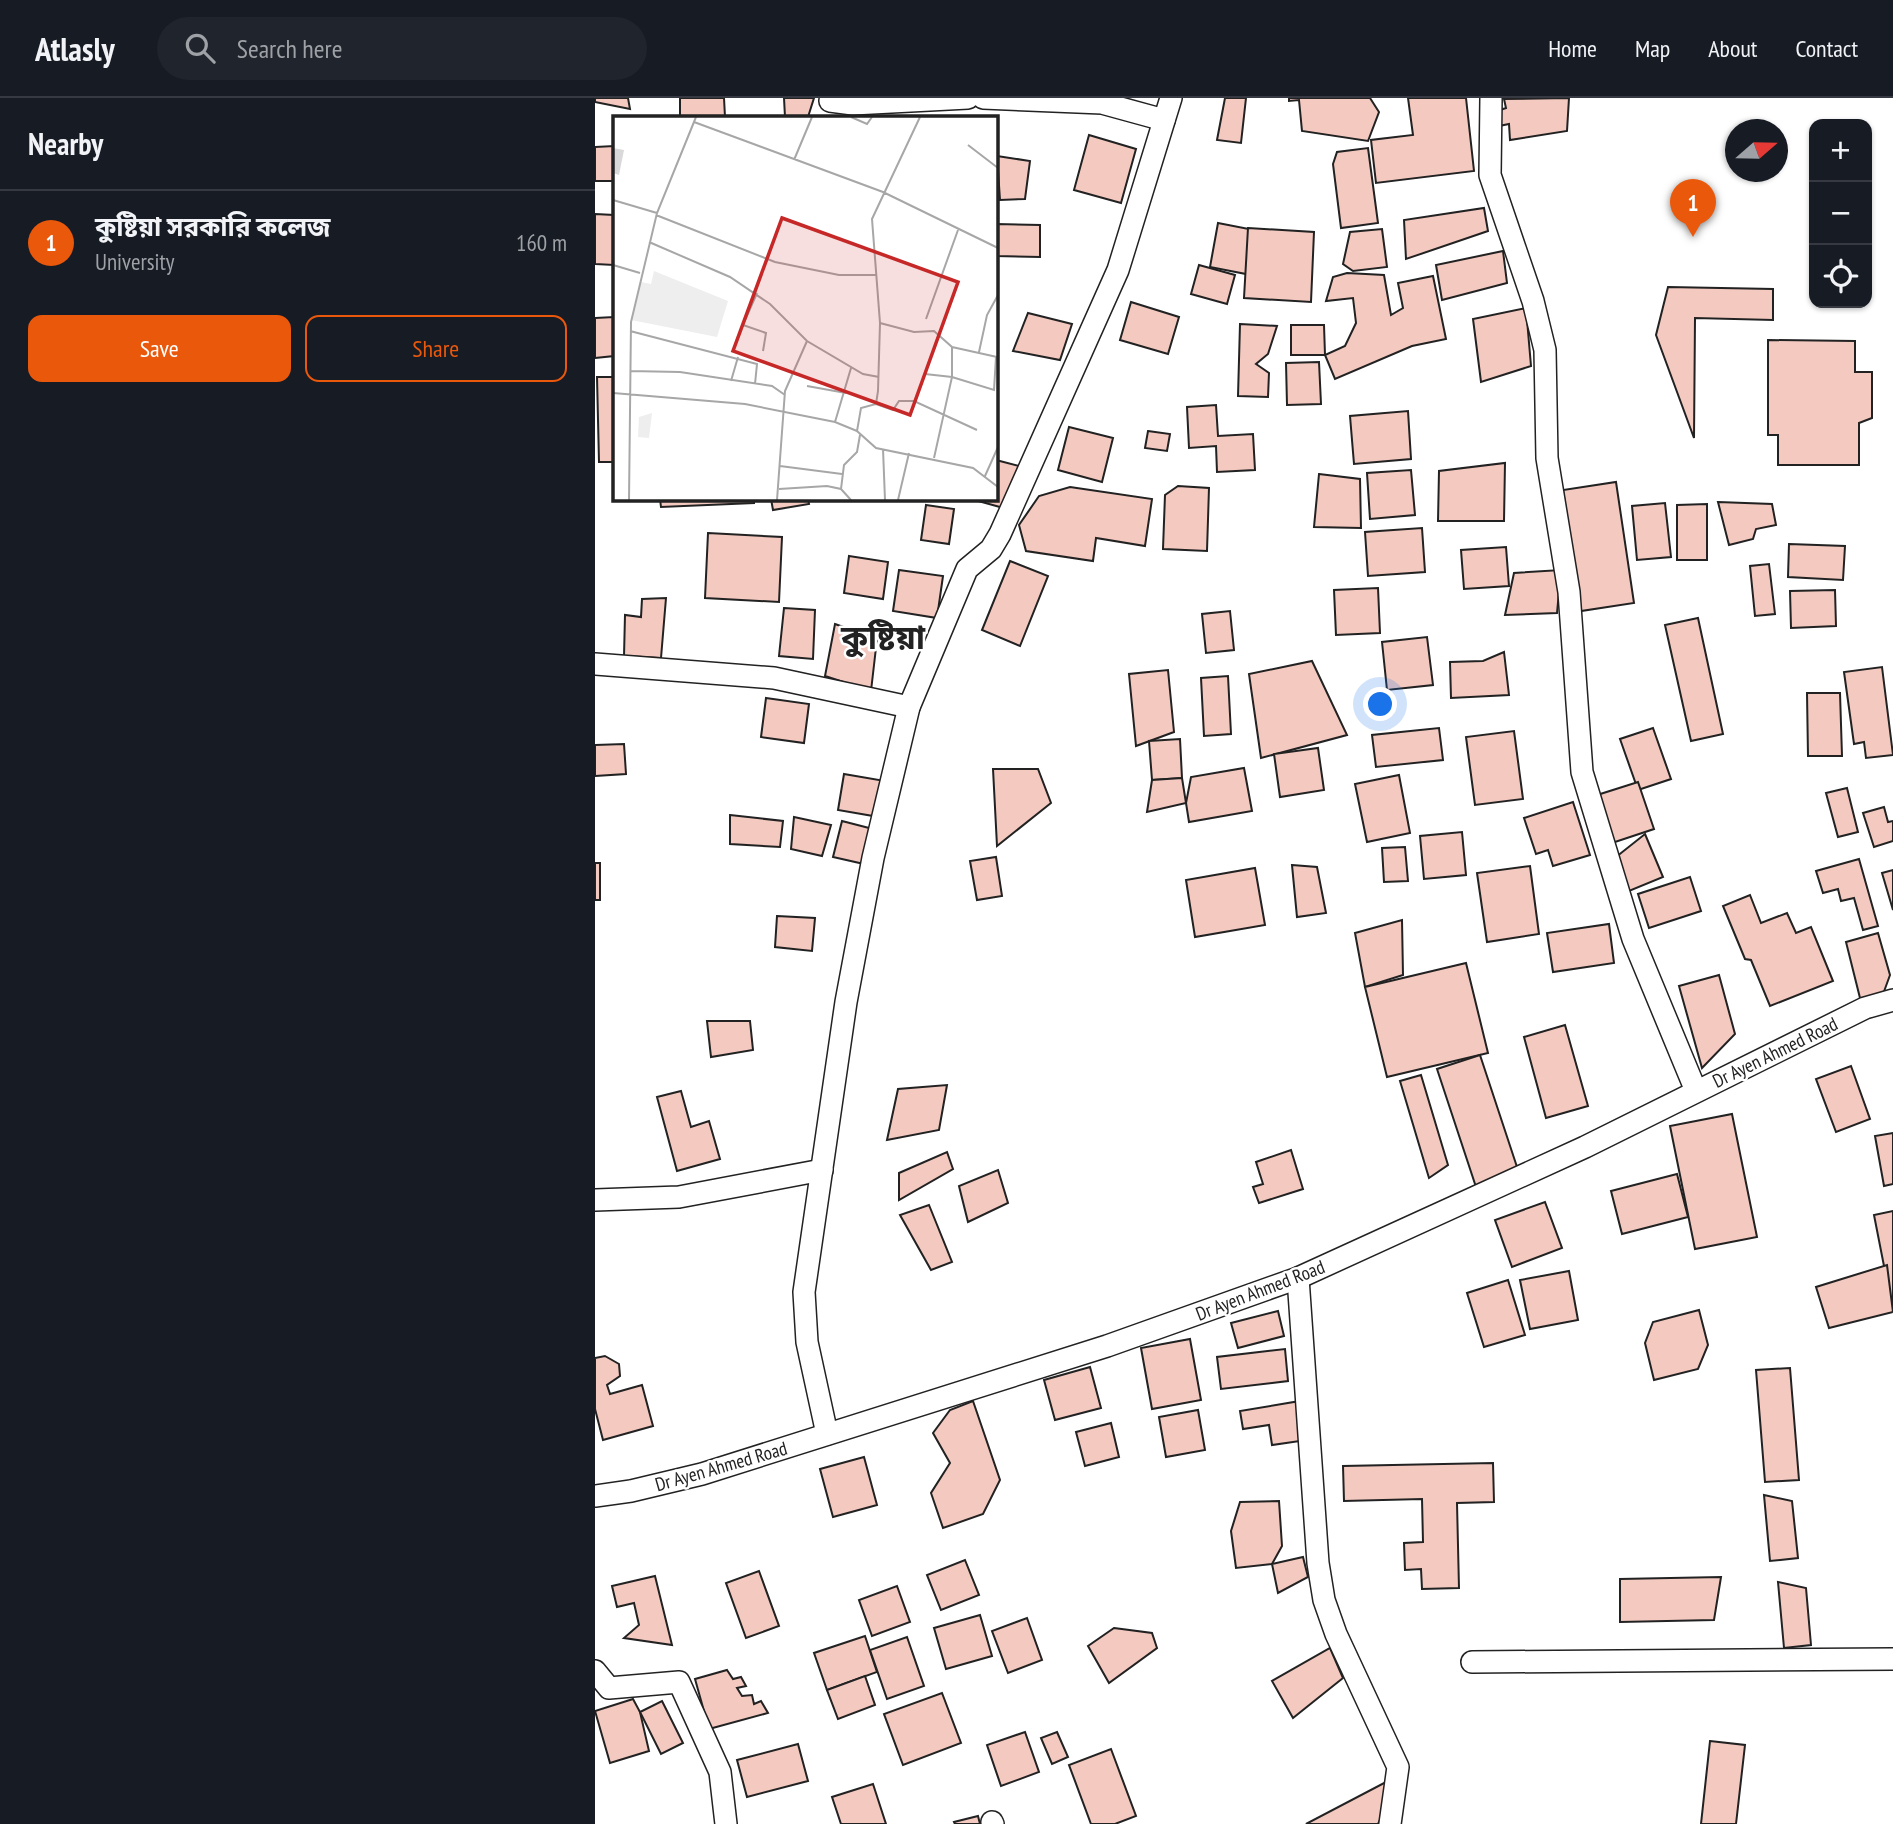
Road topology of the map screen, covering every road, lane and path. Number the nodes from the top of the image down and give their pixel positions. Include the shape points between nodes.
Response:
1 (968, 98) edge
2 (983, 98) edge
3 (1171, 98) edge
4 (1491, 98) edge
5 (830, 101) dead end
6 (853, 110) edge
7 (1164, 120) junction
8 (595, 664) edge
9 (909, 707) junction
10 (1893, 1000) edge
11 (1696, 1091) junction
12 (822, 1170) junction
13 (595, 1200) edge
14 (1298, 1278) junction
15 (827, 1434) junction
16 (595, 1496) edge
17 (1893, 1659) edge
18 (1472, 1662) dead end
19 (595, 1671) edge
20 (726, 1824) edge
21 (1390, 1824) edge

1 - 6 street
2 - 7 street via 1102,103
3 - 7 street
4 - 11 street via 1490,175 1545,350 1547,458 1569,592 1582,772 1633,939
5 - 6 street
7 - 9 street via 1118,270 1000,534 991,549 967,569
8 - 9 street via 774,678
9 - 12 street via 873,858
10 - 11 street, Dr Ayen Ahmed Road via 1865,1009
11 - 14 street, Dr Ayen Ahmed Road
12 - 13 street via 679,1197
12 - 15 street via 804,1292 807,1342
14 - 15 street, Dr Ayen Ahmed Road via 1107,1346
14 - 21 street via 1324,1600 1398,1767
15 - 16 street, Dr Ayen Ahmed Road via 702,1474
17 - 18 street
19 - 20 street via 610,1688 679,1682 720,1772

